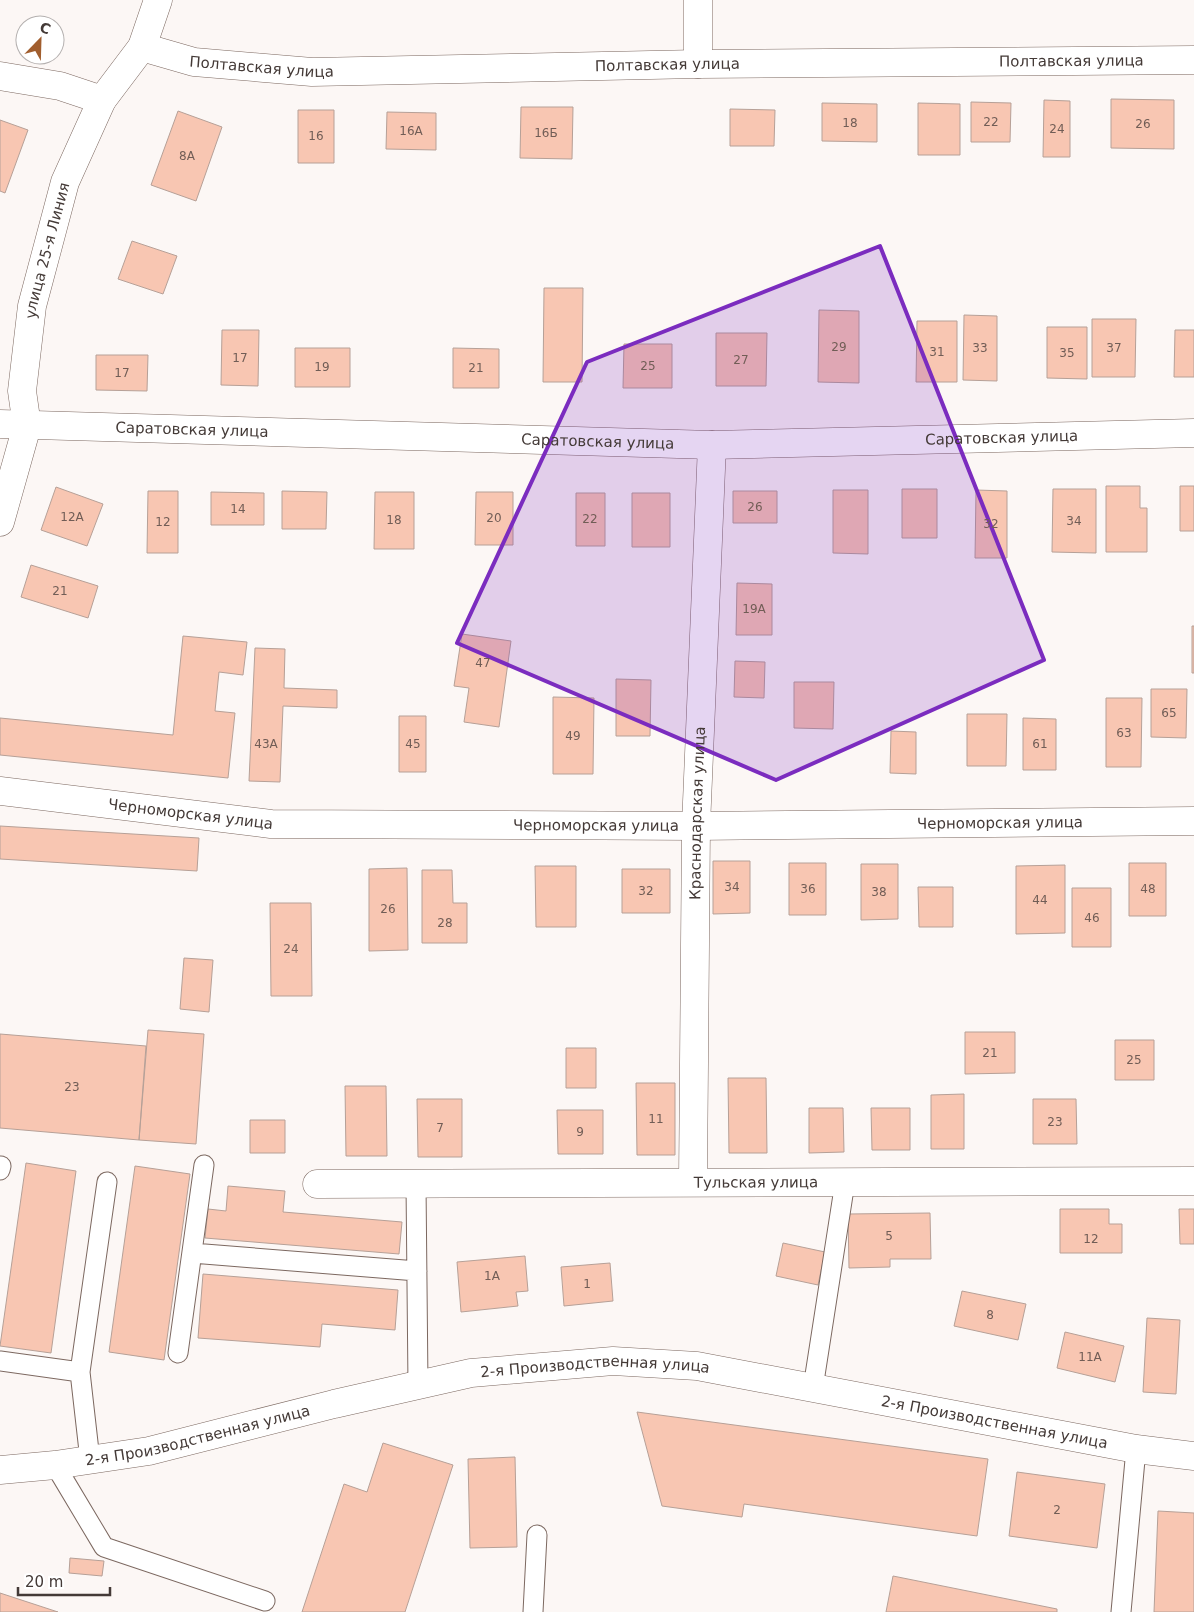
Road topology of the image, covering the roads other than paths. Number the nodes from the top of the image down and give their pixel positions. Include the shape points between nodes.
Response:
1 (158, 0) edge
2 (698, 0) edge
3 (142, 47) junction
4 (1194, 60) edge
5 (698, 64) junction
6 (0, 76) edge
7 (102, 100) junction
8 (0, 424) edge
9 (27, 426) junction
10 (1194, 433) edge
11 (712, 444) junction
12 (0, 522) edge
13 (0, 791) edge
14 (1194, 821) edge
15 (696, 826) junction
16 (204, 1165) dead end
17 (1, 1166) edge
18 (0, 1170) edge
19 (1194, 1181) edge
20 (106, 1182) dead end
21 (693, 1182) junction
22 (845, 1182) junction
23 (317, 1184) dead end
24 (416, 1184) junction
25 (192, 1253) junction
26 (417, 1271) junction
27 (178, 1353) dead end
28 (0, 1361) edge
29 (80, 1372) junction
30 (418, 1385) junction
31 (813, 1388) junction
32 (1136, 1449) junction
33 (1194, 1456) edge
34 (90, 1460) junction
35 (55, 1465) junction
36 (0, 1470) edge
37 (537, 1535) dead end
38 (265, 1601) dead end
39 (533, 1612) edge
40 (1121, 1612) edge

1 - 3 street, улица 25-я Линия
2 - 5 street
3 - 5 street, Полтавская улица via 194,62 312,72
3 - 7 street, улица 25-я Линия
4 - 5 street, Полтавская улица
6 - 7 street via 60,86
7 - 9 street, улица 25-я Линия via 65,182 32,306 22,391
8 - 9 street, Саратовская улица
9 - 11 street, Саратовская улица
9 - 12 street, улица 25-я Линия
10 - 11 street, Саратовская улица
11 - 15 street, Краснодарская улица
13 - 15 street, Черноморская улица via 271,824
14 - 15 street, Черноморская улица
15 - 21 street, Краснодарская улица
16 - 25 lane
17 - 18 lane
19 - 22 street, Тульская улица
20 - 29 lane
21 - 22 street, Тульская улица
21 - 24 street, Тульская улица
22 - 31 lane
23 - 24 street, Тульская улица
24 - 26 lane
25 - 26 lane
25 - 27 lane
26 - 30 lane
28 - 29 lane
29 - 34 lane
30 - 31 street, 2-я Производственная улица via 471,1373 613,1361 697,1366
30 - 34 street, 2-я Производственная улица via 149,1451
31 - 32 street, 2-я Производственная улица
32 - 33 street, 2-я Производственная улица
32 - 40 lane
34 - 35 street, 2-я Производственная улица
35 - 36 street, 2-я Производственная улица
35 - 38 lane via 104,1547
37 - 39 lane

